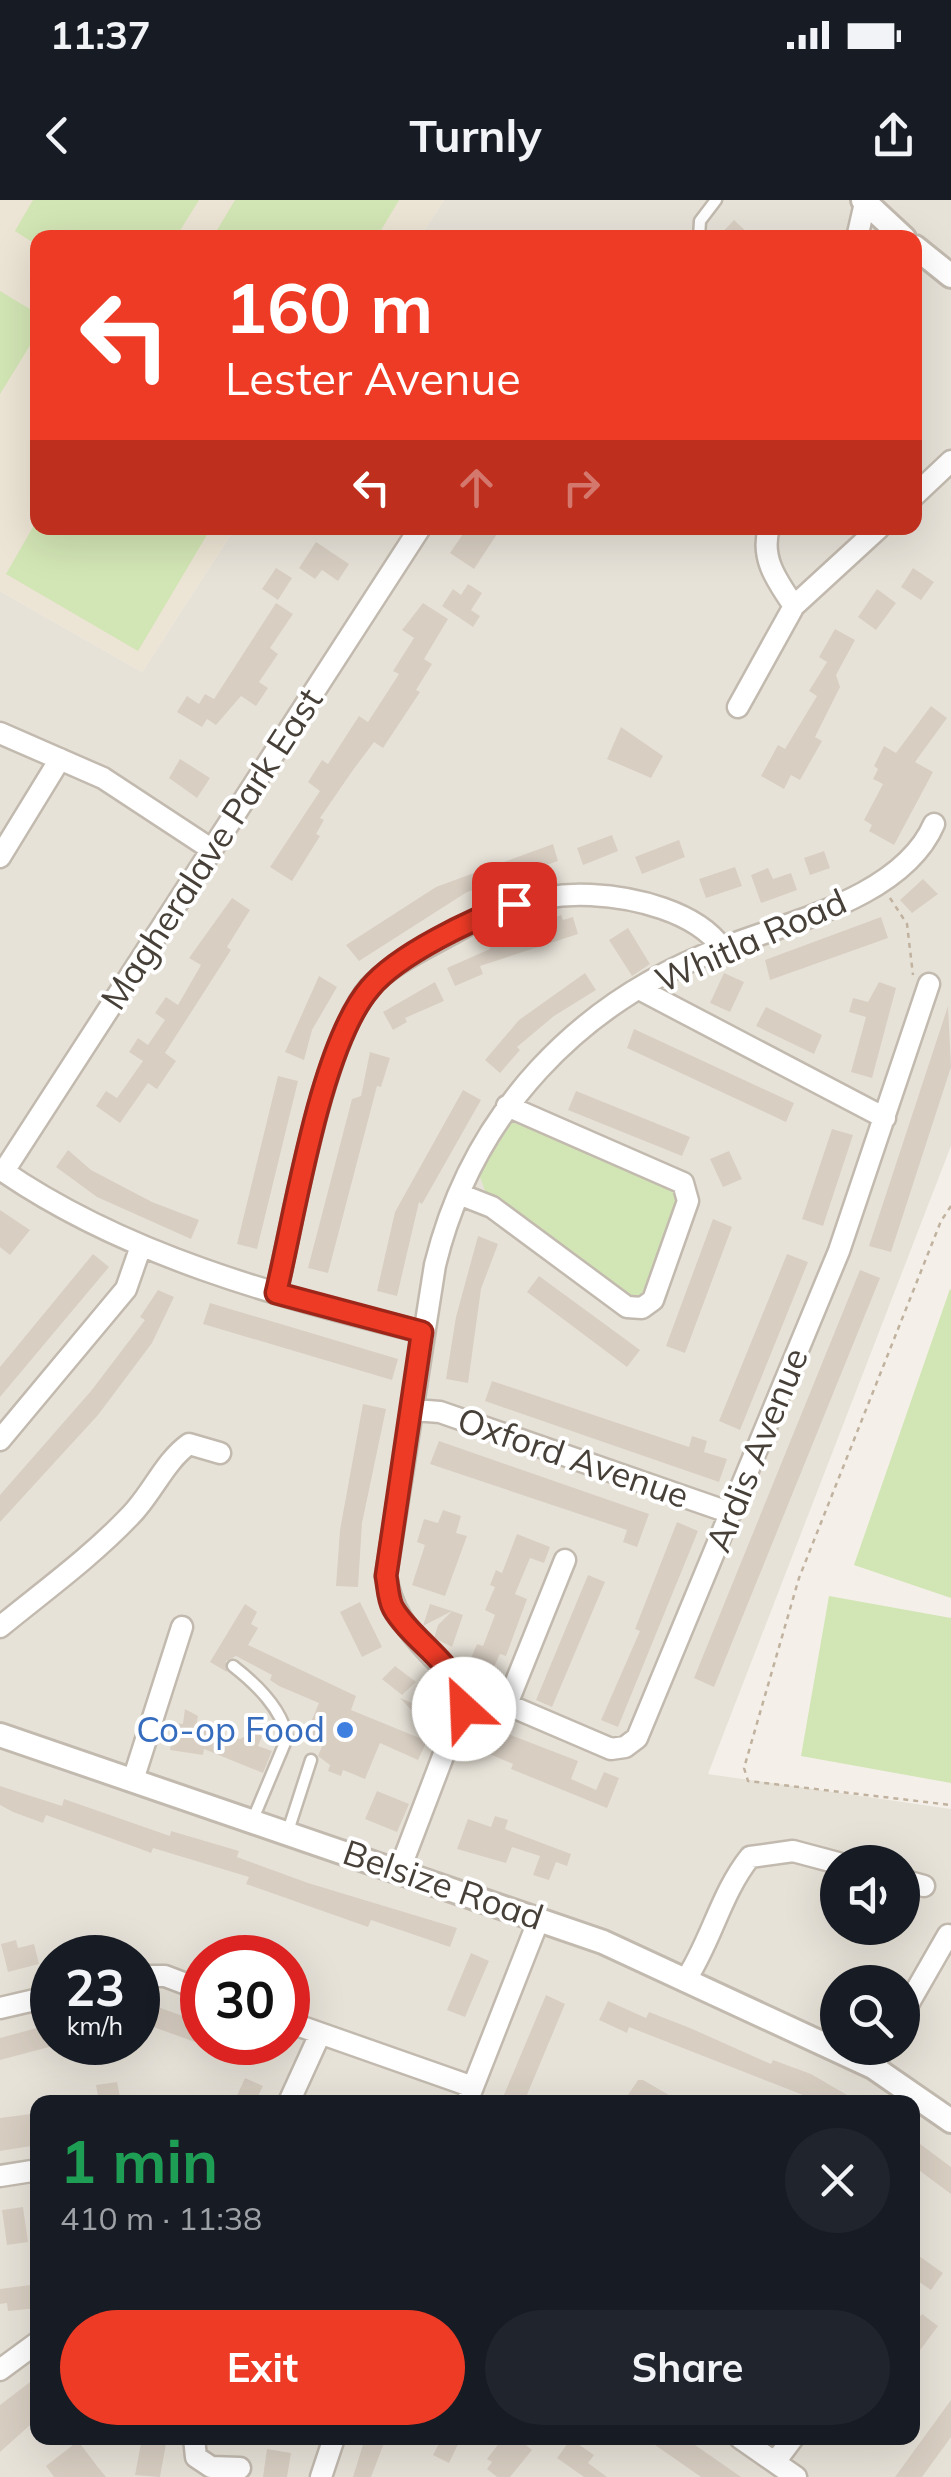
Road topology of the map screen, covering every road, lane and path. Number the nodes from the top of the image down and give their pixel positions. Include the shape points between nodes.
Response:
1 (716, 200) edge
2 (864, 201) edge
3 (699, 230) edge
4 (858, 230) edge
5 (895, 230) edge
6 (922, 253) edge
7 (951, 276) edge
8 (951, 462) edge
9 (922, 489) edge
10 (415, 535) edge
11 (768, 535) edge
12 (872, 535) edge
13 (794, 606) junction
14 (738, 707) dead end
15 (0, 733) edge
16 (60, 759) junction
17 (934, 824) dead end
18 (211, 849) junction
19 (0, 857) edge
20 (878, 880) junction
21 (722, 948) junction
22 (929, 984) joint
23 (641, 990) junction
24 (507, 1106) junction
25 (885, 1118) junction
26 (2, 1170) edge
27 (459, 1194) junction
28 (951, 1206) edge
29 (141, 1246) junction
30 (276, 1293) junction
31 (422, 1332) junction
32 (414, 1410) junction
33 (0, 1440) edge
34 (220, 1453) dead end
35 (731, 1512) junction
36 (565, 1560) dead end
37 (0, 1627) edge
38 (182, 1627) dead end
39 (233, 1666) dead end
40 (466, 1696) junction
41 (508, 1704) junction
42 (0, 1735) edge
43 (311, 1760) dead end
44 (133, 1780) junction
45 (951, 1805) edge
46 (253, 1820) junction
47 (288, 1831) junction
48 (820, 1857) edge
49 (400, 1869) junction
50 (920, 1885) edge
51 (924, 1886) dead end
52 (540, 1919) junction
53 (948, 1935) dead end
54 (685, 1982) junction
55 (920, 1984) edge
56 (30, 2001) edge
57 (0, 2008) edge
58 (310, 2030) edge
59 (320, 2034) junction
60 (820, 2034) edge
61 (887, 2065) edge
62 (292, 2095) edge
63 (470, 2095) edge
64 (951, 2121) edge
65 (30, 2171) edge
66 (0, 2176) edge
67 (30, 2348) edge
68 (0, 2370) edge
69 (195, 2445) edge
70 (332, 2445) edge
71 (750, 2445) edge
72 (787, 2445) edge
73 (775, 2462) junction
74 (243, 2465) edge
75 (321, 2477) edge
76 (796, 2477) edge

1 - 3 lane
2 - 4 street
2 - 5 street
6 - 7 street
8 - 9 street
10 - 18 street, Magheralave Park East
11 - 13 street via 774,576
12 - 13 street
13 - 14 street
15 - 16 street
16 - 18 street via 103,778
16 - 19 street
17 - 20 street, Whitla Road via 914,859
18 - 26 street, Magheralave Park East
20 - 21 street, Whitla Road via 806,919
20 - 22 path via 908,924
21 - 23 street, Whitla Road
21 - 30 street via 694,923 641,902 559,895 493,912 387,972 362,1000 341,1040
22 - 25 street, Ardis Avenue
23 - 24 street, Whitla Road via 538,1066
23 - 25 street
24 - 27 street, Whitla Road
24 - 27 street via 683,1183 688,1201 652,1300 642,1308 626,1307 492,1207
25 - 35 street, Ardis Avenue
26 - 29 street via 60,1208
27 - 31 street, Whitla Road via 445,1225
28 - 45 path via 799,1578 744,1768 748,1781
29 - 30 street
29 - 33 street via 126,1289
30 - 31 street
31 - 32 street, Whitla Road
32 - 35 street, Oxford Avenue via 440,1412
32 - 40 street, Whitla Road via 388,1591 391,1606 460,1680
34 - 37 street via 190,1444 178,1452 108,1538
35 - 41 street, Ardis Avenue via 637,1738 611,1749
36 - 41 street
38 - 44 street
39 - 46 lane via 282,1720 287,1738
40 - 41 street, Ardis Avenue
40 - 49 street
42 - 44 street, Belsize Road
43 - 47 lane
44 - 46 street, Belsize Road
46 - 47 street, Belsize Road
47 - 49 street, Belsize Road
48 - 54 street via 793,1850 750,1858
49 - 52 street, Belsize Road
50 - 51 street
52 - 54 street, Belsize Road
52 - 63 street
53 - 55 street
54 - 60 street, Belsize Road
56 - 57 street
58 - 59 street
59 - 62 street
59 - 63 street
61 - 64 street, Belsize Road
65 - 66 street
67 - 68 street
69 - 74 street via 196,2457 211,2467
70 - 75 street
71 - 73 street
72 - 73 street
73 - 76 street

